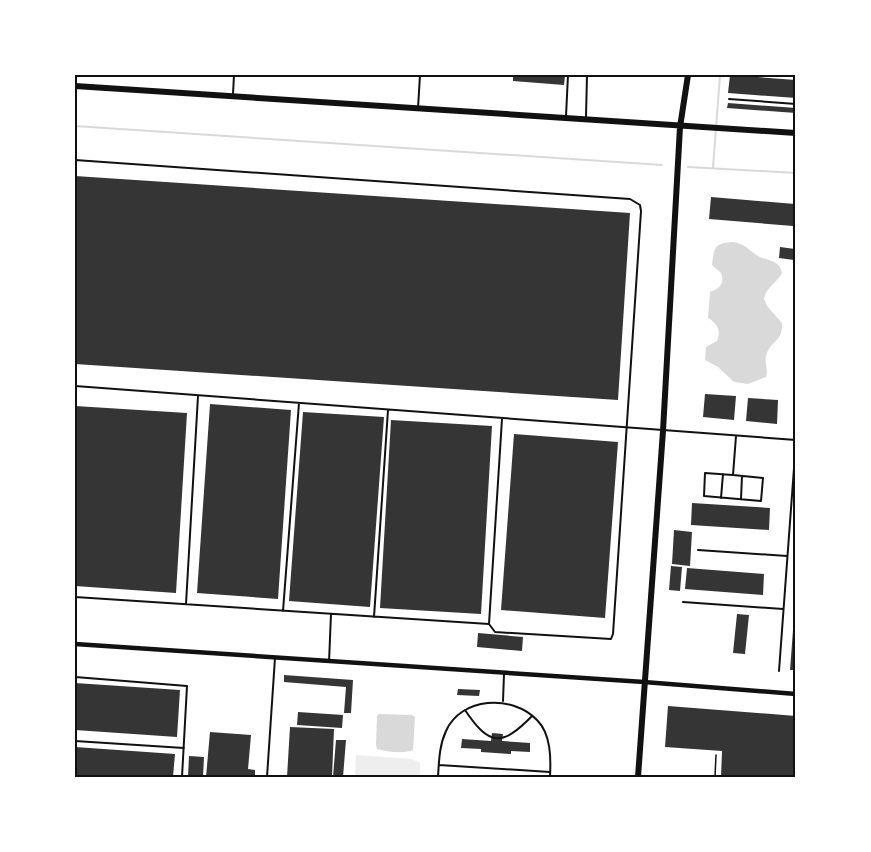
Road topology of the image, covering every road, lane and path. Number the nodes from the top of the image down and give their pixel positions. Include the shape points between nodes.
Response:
1 (234, 75) edge
2 (420, 75) edge
3 (568, 75) edge
4 (587, 75) edge
5 (688, 75) edge
6 (75, 86) edge
7 (232, 96) junction
8 (729, 99) dead end
9 (796, 104) edge
10 (418, 109) junction
11 (566, 119) junction
12 (585, 120) junction
13 (680, 127) junction
14 (796, 134) edge
15 (75, 160) edge
16 (75, 386) edge
17 (198, 396) junction
18 (299, 403) junction
19 (388, 409) junction
20 (502, 419) junction
21 (626, 428) junction
22 (663, 431) junction
23 (736, 436) junction
24 (796, 441) edge
25 (723, 474) junction
26 (733, 475) junction
27 (742, 476) junction
28 (721, 498) junction
29 (741, 499) junction
30 (698, 550) dead end
31 (787, 556) junction
32 (75, 597) edge
33 (683, 602) dead end
34 (186, 604) junction
35 (783, 609) junction
36 (284, 611) junction
37 (331, 614) junction
38 (374, 616) junction
39 (489, 624) junction
40 (75, 644) edge
41 (275, 658) junction
42 (328, 662) junction
43 (779, 671) dead end
44 (504, 674) junction
45 (75, 677) edge
46 (644, 682) junction
47 (796, 694) edge
48 (503, 702) junction
49 (465, 711) junction
50 (532, 716) junction
51 (75, 741) edge
52 (184, 748) junction
53 (716, 755) dead end
54 (439, 765) junction
55 (550, 772) junction
56 (182, 777) edge
57 (267, 777) edge
58 (438, 777) edge
59 (550, 777) edge
60 (638, 777) edge
61 (643, 777) edge
62 (715, 777) edge

1 - 7 lane
2 - 10 lane
3 - 11 lane
4 - 12 lane
5 - 13 street
6 - 7 street
7 - 10 street
8 - 9 lane
10 - 11 street
11 - 12 street
12 - 13 street
13 - 14 street
13 - 22 street
15 - 21 lane via 636,202 641,211
16 - 17 lane
17 - 18 lane
17 - 34 lane
18 - 19 lane
18 - 36 lane
19 - 20 lane
19 - 38 lane
20 - 21 lane
20 - 39 lane
21 - 22 lane
21 - 39 lane via 611,639 495,632
22 - 23 lane
22 - 46 street
23 - 24 lane
23 - 26 lane
24 - 31 lane
25 - 26 lane
25 - 28 lane
25 - 28 lane via 705,473 704,496
26 - 27 lane
27 - 29 lane
27 - 29 lane via 763,477 761,501
28 - 29 lane
30 - 31 lane
31 - 35 lane
32 - 34 lane
33 - 35 lane
34 - 36 lane
35 - 43 lane
36 - 37 lane
37 - 38 lane
37 - 42 lane
38 - 39 lane
40 - 41 street
41 - 42 street
41 - 57 lane
42 - 44 street
44 - 46 street
44 - 48 lane
45 - 52 lane via 187,686
46 - 47 street
46 - 60 street
48 - 49 lane
48 - 50 lane
49 - 50 lane via 489,737 506,737
49 - 54 lane via 446,731
50 - 55 lane via 546,735
51 - 52 lane
52 - 56 lane
53 - 62 path
54 - 55 lane
54 - 58 lane
55 - 59 lane
60 - 61 lane

